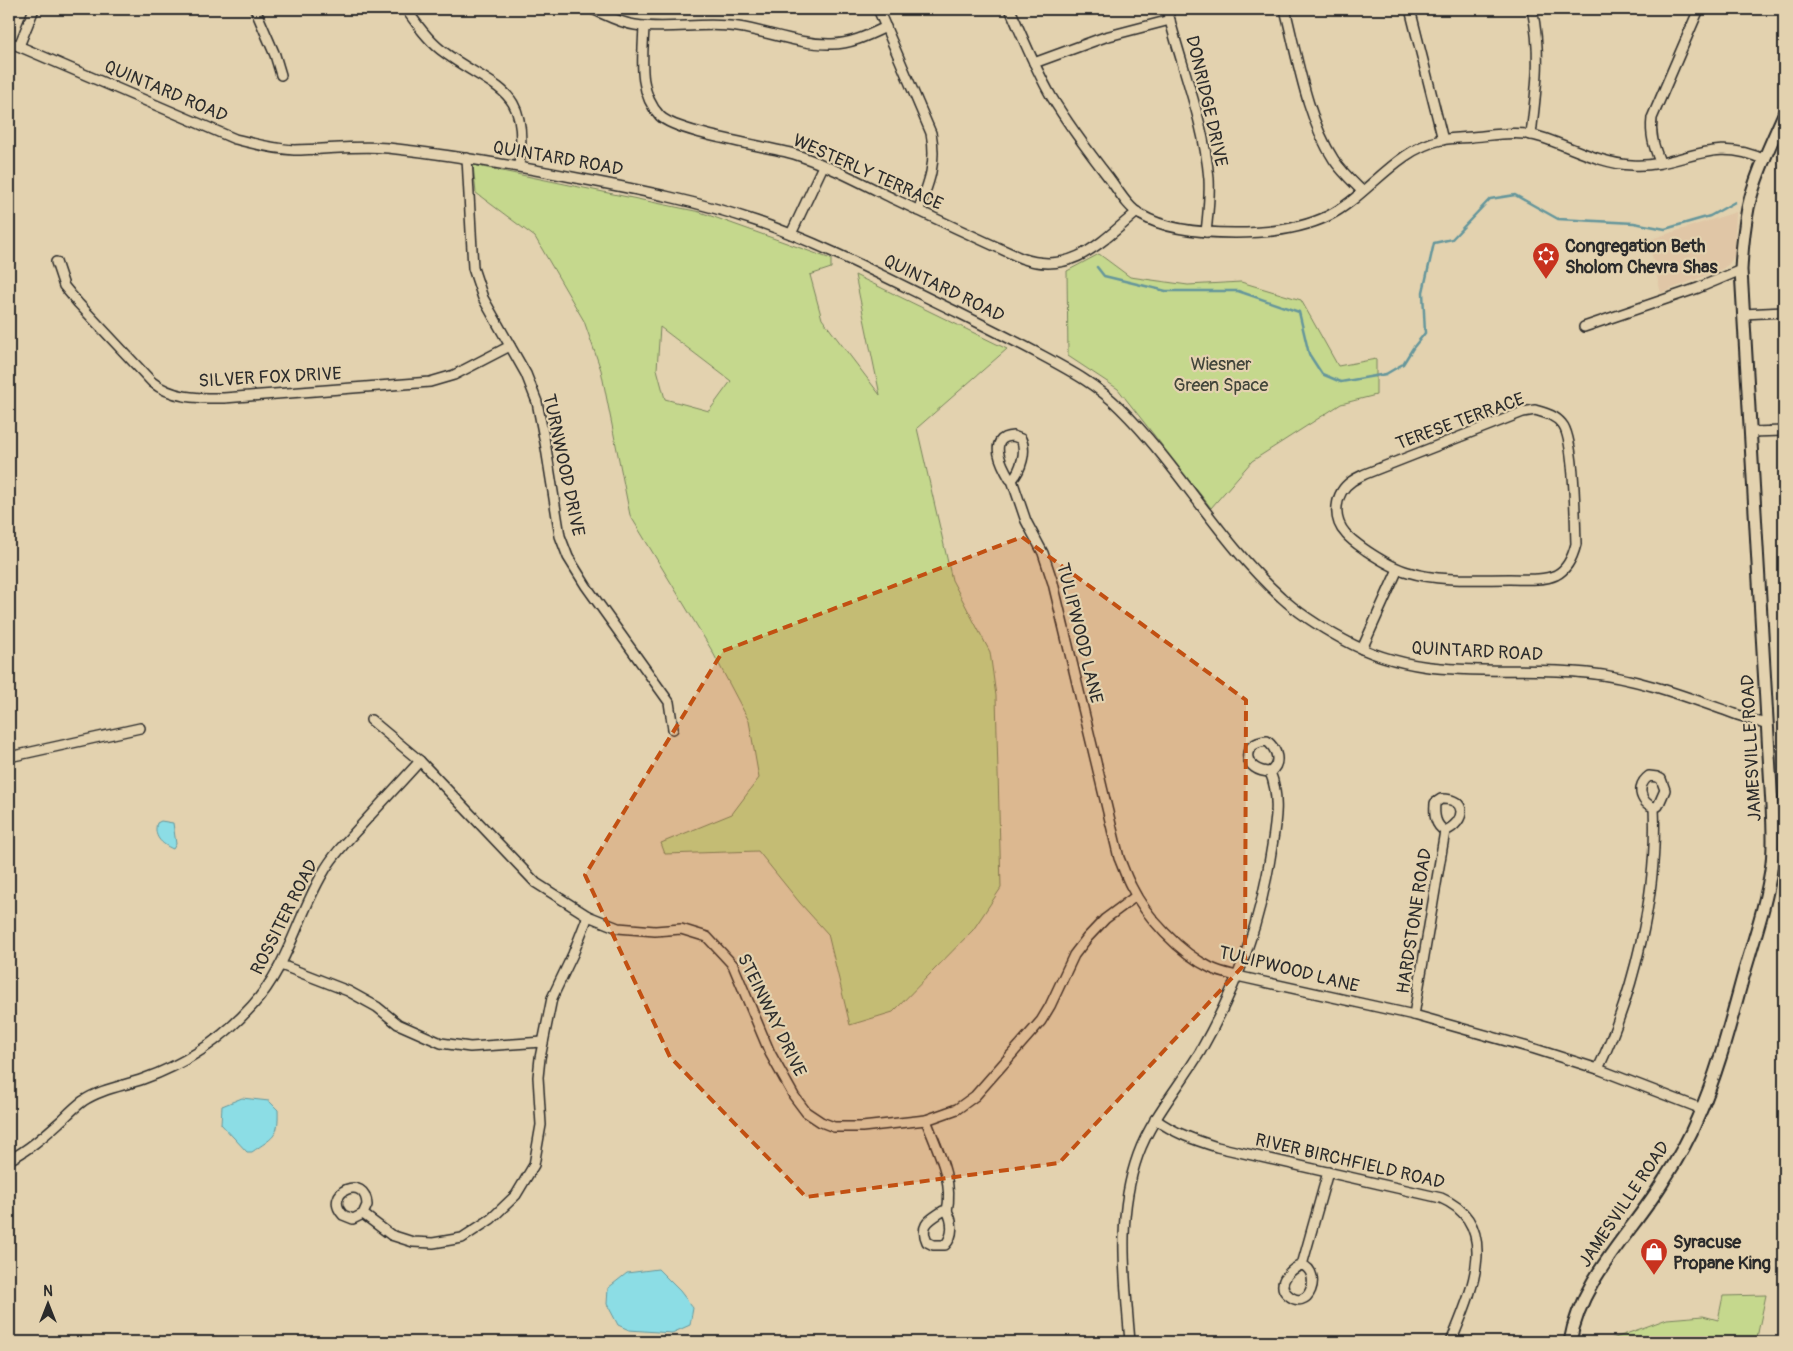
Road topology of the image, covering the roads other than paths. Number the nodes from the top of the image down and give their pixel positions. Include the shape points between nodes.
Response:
1 (34, 9) edge
2 (255, 9) edge
3 (406, 9) edge
4 (592, 9) edge
5 (878, 9) edge
6 (1010, 9) edge
7 (1167, 9) edge
8 (1285, 9) edge
9 (1410, 9) edge
10 (1532, 9) edge
11 (1699, 9) edge
12 (1170, 20) junction
13 (644, 26) junction
14 (886, 27) junction
15 (9, 42) edge
16 (19, 46) junction
17 (1034, 63) junction
18 (281, 75) dead end
19 (1784, 114) edge
20 (1531, 135) junction
21 (1443, 140) junction
22 (467, 158) junction
23 (1765, 160) junction
24 (1660, 162) junction
25 (519, 166) junction
26 (824, 166) junction
27 (1362, 192) junction
28 (918, 211) junction
29 (1137, 212) junction
30 (1206, 232) junction
31 (791, 234) junction
32 (56, 262) dead end
33 (1741, 270) junction
34 (1784, 312) edge
35 (1743, 314) junction
36 (1584, 327) dead end
37 (510, 346) junction
38 (1784, 431) edge
39 (1751, 432) junction
40 (1012, 480) junction
41 (1398, 569) junction
42 (1362, 649) junction
43 (371, 720) dead end
44 (1767, 725) junction
45 (140, 728) dead end
46 (673, 729) dead end
47 (9, 757) edge
48 (420, 761) junction
49 (1270, 772) dead end
50 (1654, 808) dead end
51 (1445, 831) dead end
52 (1136, 896) junction
53 (588, 916) junction
54 (281, 965) junction
55 (1237, 976) junction
56 (1414, 1015) junction
57 (543, 1042) junction
58 (1598, 1069) junction
59 (1702, 1109) junction
60 (1155, 1119) junction
61 (926, 1120) junction
62 (9, 1160) edge
63 (1328, 1172) junction
64 (947, 1211) dead end
65 (363, 1214) dead end
66 (1302, 1265) dead end
67 (1130, 1342) edge
68 (1451, 1342) edge
69 (1570, 1342) edge

1 - 16 street
2 - 18 street
3 - 25 street via 439,49 509,96 521,125
4 - 13 street via 619,21
5 - 14 street
6 - 17 street
7 - 12 street, DONRIDGE DRIVE
8 - 27 street via 1320,132 1333,158
9 - 21 street
10 - 20 street via 1538,64
11 - 24 street via 1652,118 1653,144
12 - 17 street via 1105,37
12 - 30 street, DONRIDGE DRIVE via 1205,149 1209,180
13 - 14 street via 731,26 810,44 858,39
13 - 26 street, WESTERLY TERRACE via 644,85 661,117 687,129 795,155
14 - 28 street via 932,142 932,170
15 - 16 street, QUINTARD ROAD
16 - 22 street, QUINTARD ROAD via 235,139 265,147 295,150 364,146
17 - 29 street via 1050,95 1081,142
19 - 23 street, JAMESVILLE ROAD
20 - 21 street
20 - 24 street via 1608,161 1638,166
21 - 27 street via 1427,144 1405,156
22 - 25 street, QUINTARD ROAD
22 - 37 street, TURNWOOD DRIVE via 473,268 483,298
23 - 24 street via 1730,149
23 - 33 street, JAMESVILLE ROAD via 1749,207
25 - 31 street, QUINTARD ROAD via 719,210
26 - 28 street, WESTERLY TERRACE
26 - 31 street
27 - 30 street via 1343,207 1305,225 1256,233
28 - 29 street, WESTERLY TERRACE via 1021,258 1052,264 1083,254
29 - 30 street via 1150,220
31 - 42 street, QUINTARD ROAD via 1012,340 1102,390 1150,441 1253,570 1297,610
32 - 37 street, SILVER FOX DRIVE via 64,286 152,382 175,394 193,398 430,382 454,375
33 - 35 street, JAMESVILLE ROAD
33 - 36 street
34 - 35 street
35 - 39 street, JAMESVILLE ROAD
37 - 46 street, TURNWOOD DRIVE via 537,402 560,536 568,557 669,702
38 - 39 street
39 - 44 street, JAMESVILLE ROAD
40 - 40 street, TULIPWOOD LANE via 1024,452 1021,439 1013,436 1006,437 998,448 998,455
40 - 52 street, TULIPWOOD LANE via 1053,583 1109,822 1119,858
41 - 41 street, TERESE TERRACE via 1376,557 1340,527 1336,517 1338,500 1351,481 1523,412 1547,413 1562,422 1569,440 1576,544 1566,567 1556,575 1534,579 1427,577
41 - 42 street
42 - 44 street, QUINTARD ROAD via 1385,659 1434,669 1540,670 1616,677 1664,689
43 - 48 street, STEINWAY DRIVE
44 - 59 street, JAMESVILLE ROAD via 1772,862 1738,997
45 - 47 street
48 - 53 street, STEINWAY DRIVE via 536,883
48 - 54 street, ROSSITER ROAD via 324,870
49 - 55 street via 1276,798 1266,883 1253,935
50 - 58 street via 1653,855 1639,950 1624,1006
51 - 56 street, HARDSTONE ROAD
52 - 55 street, TULIPWOOD LANE via 1164,932 1186,951 1214,969
52 - 61 street, STEINWAY DRIVE via 1105,919 1087,938 1074,955 1041,1021 982,1089 957,1109
53 - 57 street via 552,998
53 - 61 street, STEINWAY DRIVE via 618,928 681,929 707,936 733,965 770,1052 794,1096 806,1112 821,1122 847,1128
54 - 57 street via 348,991 377,1007 398,1024 441,1043 470,1046
54 - 62 street, ROSSITER ROAD via 253,1006 210,1044 175,1066 82,1101 38,1141
55 - 56 street, TULIPWOOD LANE
55 - 60 street via 1199,1053
56 - 58 street, TULIPWOOD LANE
57 - 65 street via 538,1077 541,1125 534,1165 516,1195 491,1220 462,1238 433,1243 413,1242 391,1235
58 - 59 street, TULIPWOOD LANE
59 - 69 street, JAMESVILLE ROAD via 1679,1156 1653,1198 1591,1285 1578,1313
60 - 63 street, RIVER BIRCHFIELD ROAD via 1192,1139 1217,1147
60 - 67 street via 1138,1156 1124,1219 1123,1254
61 - 64 street via 948,1178
63 - 66 street
63 - 68 street, RIVER BIRCHFIELD ROAD via 1441,1198 1464,1214 1472,1225 1478,1254 1476,1268

